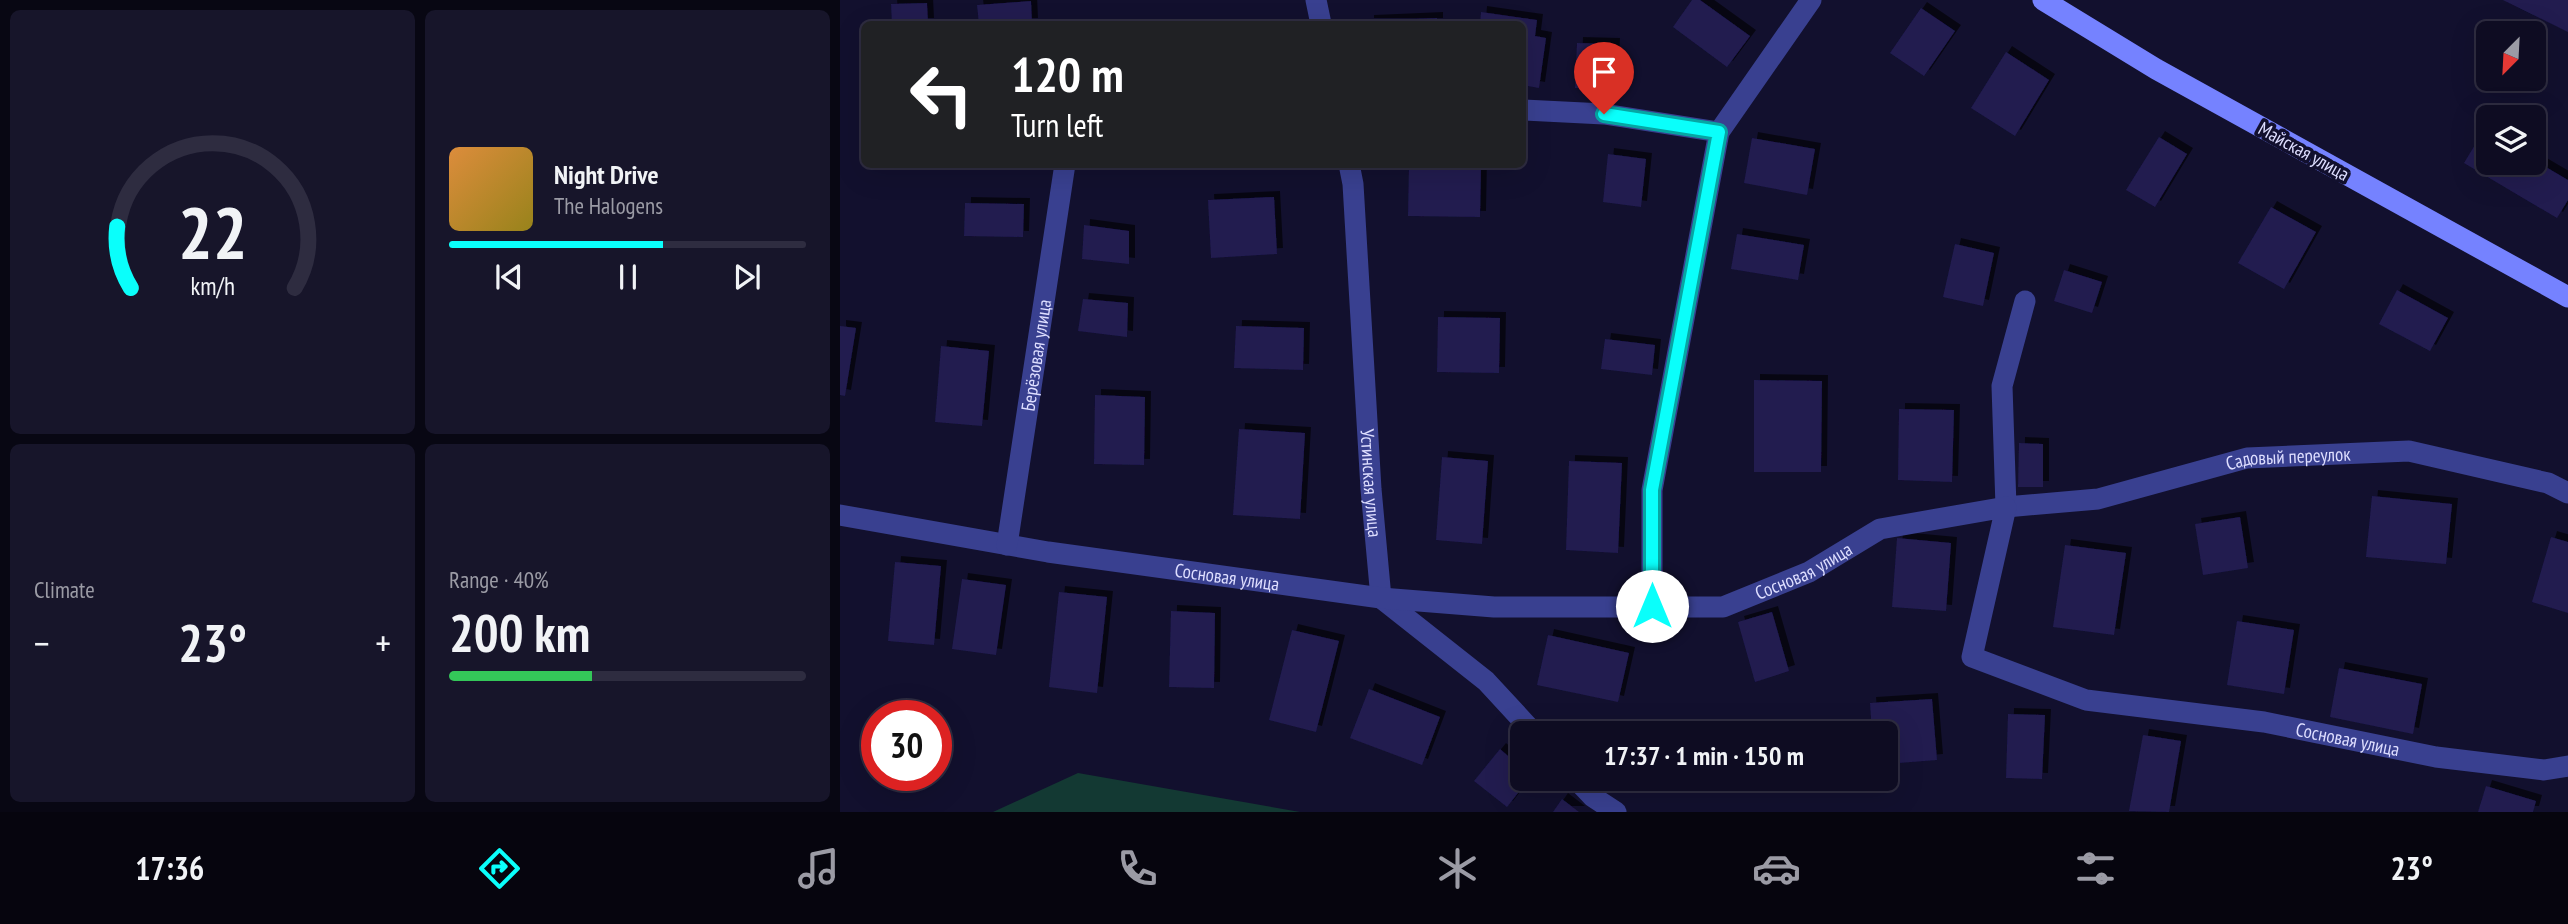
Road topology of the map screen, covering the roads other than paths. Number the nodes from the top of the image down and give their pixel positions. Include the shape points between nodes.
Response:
1 (1316, 0) edge
2 (1811, 0) edge
3 (2043, 0) edge
4 (1320, 21) edge
5 (1526, 110) edge
6 (1719, 132) junction
7 (1064, 168) edge
8 (1350, 168) edge
9 (2568, 297) edge
10 (2025, 301) dead end
11 (2568, 493) edge
12 (2006, 507) junction
13 (840, 515) edge
14 (1007, 545) junction
15 (1381, 598) junction
16 (1652, 606) junction
17 (1523, 721) edge
18 (2568, 766) edge
19 (1587, 791) edge
20 (1616, 812) edge

1 - 4 street
2 - 6 street
3 - 9 street, Майская улица via 2156,69
5 - 6 street via 1604,114
6 - 16 street via 1652,490
7 - 14 street, Берёзовая улица
8 - 15 street, Устинская улица
10 - 12 street via 2002,386
11 - 12 street, Садовый переулок via 2548,483 2409,451 2247,458 2098,499
12 - 16 street, Сосновая улица via 1880,529 1809,572 1723,607
12 - 18 street, Сосновая улица via 1972,657 2086,700 2264,722 2436,757 2544,770
13 - 14 street, Сосновая улица
14 - 15 street, Сосновая улица
15 - 16 street, Сосновая улица via 1494,607
15 - 17 street via 1486,681
19 - 20 street

